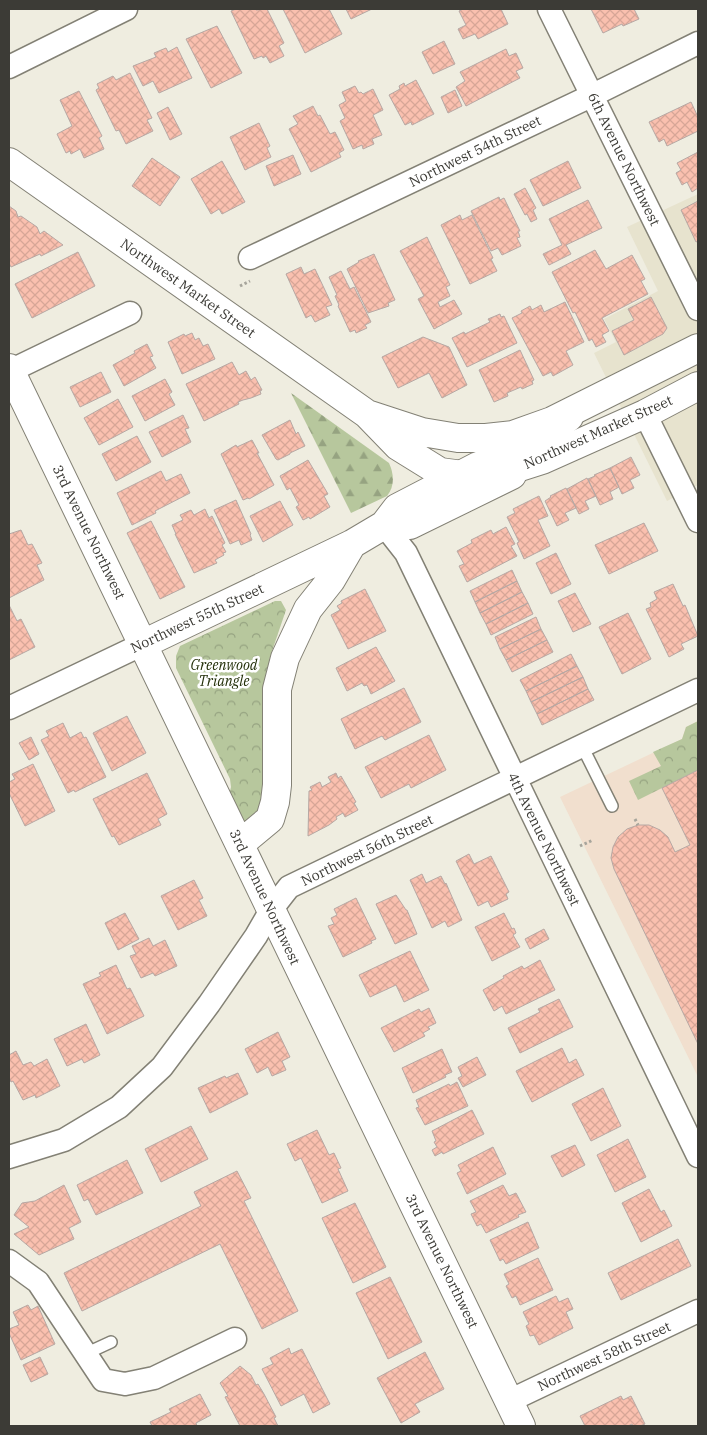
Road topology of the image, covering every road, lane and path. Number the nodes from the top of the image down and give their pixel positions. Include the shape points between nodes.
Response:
1 (126, 9) edge
2 (549, 9) edge
3 (698, 42) edge
4 (9, 67) edge
5 (592, 95) junction
6 (9, 162) edge
7 (250, 258) dead end
8 (698, 309) edge
9 (130, 313) dead end
10 (698, 348) edge
11 (10, 370) edge
12 (698, 386) edge
13 (580, 408) junction
14 (367, 414) junction
15 (645, 414) junction
16 (542, 460) junction
17 (460, 475) junction
18 (698, 521) edge
19 (384, 525) junction
20 (352, 544) junction
21 (143, 644) junction
22 (698, 690) edge
23 (9, 708) edge
24 (582, 746) junction
25 (514, 779) junction
26 (612, 806) dead end
27 (635, 819) dead end
28 (638, 825) dead end
29 (593, 840) dead end
30 (240, 844) junction
31 (580, 846) dead end
32 (271, 910) junction
33 (698, 1156) edge
34 (9, 1157) edge
35 (9, 1261) edge
36 (698, 1311) edge
37 (235, 1338) dead end
38 (111, 1342) dead end
39 (85, 1354) junction
40 (510, 1401) junction
41 (521, 1426) edge

1 - 4 street
2 - 5 street, 6th Avenue Northwest
3 - 5 street, Northwest 54th Street
5 - 7 street, Northwest 54th Street
5 - 8 street, 6th Avenue Northwest
6 - 14 street, Northwest Market Street
9 - 11 street
10 - 13 street, Northwest Market Street
11 - 21 street, 3rd Avenue Northwest
12 - 15 street, Northwest Market Street
13 - 14 street, Northwest Market Street via 514,435 486,438 458,438 422,432
13 - 17 street, Northwest 55th Street via 534,445
14 - 17 street, Northwest Market Street via 398,446 440,472
15 - 16 street, Northwest Market Street
15 - 18 street
16 - 17 street, Northwest Market Street via 485,478
16 - 19 street via 410,525
17 - 19 street, Northwest 55th Street via 397,508
19 - 20 street, Northwest 55th Street
19 - 25 street, 4th Avenue Northwest via 406,554
20 - 21 street, Northwest 55th Street
20 - 30 street via 331,580 308,609 286,658 277,689 275,802 270,819
21 - 23 street, Northwest 55th Street
21 - 30 street, 3rd Avenue Northwest
22 - 24 street, Northwest 56th Street
24 - 25 street, Northwest 56th Street
24 - 26 lane
25 - 32 street, Northwest 56th Street via 289,887
25 - 33 street, 4th Avenue Northwest
27 - 28 path
29 - 31 path
30 - 32 street, 3rd Avenue Northwest
32 - 34 street, Northwest 56th Street via 162,1067 119,1107 64,1140
32 - 40 street, 3rd Avenue Northwest
35 - 39 street via 38,1282
36 - 40 street, Northwest 58th Street
37 - 39 street via 154,1378 125,1384 103,1380
38 - 39 lane
40 - 41 street, 3rd Avenue Northwest

